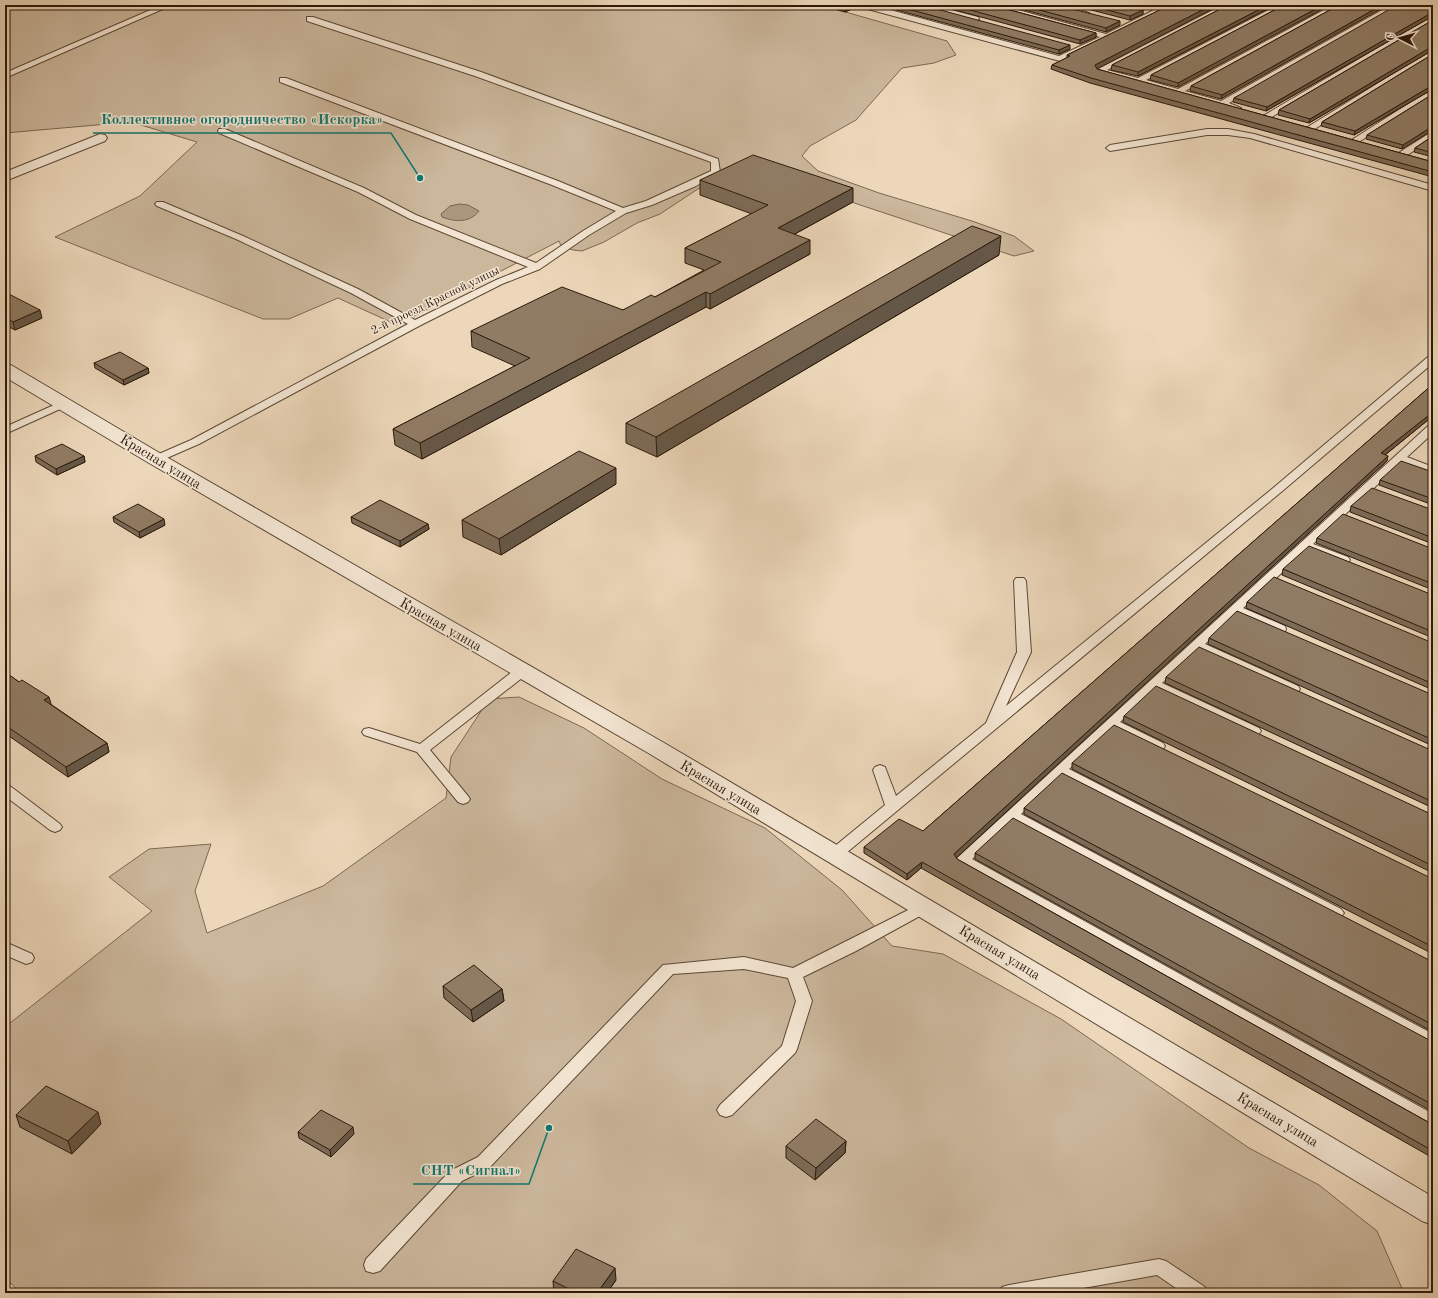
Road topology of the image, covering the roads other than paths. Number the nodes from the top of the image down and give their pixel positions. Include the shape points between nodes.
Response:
1 (168, 5) edge
2 (869, 5) edge
3 (922, 5) edge
4 (992, 5) edge
5 (1057, 5) edge
6 (1170, 5) edge
7 (1229, 5) edge
8 (1284, 5) edge
9 (1338, 5) edge
10 (1396, 5) edge
11 (1140, 10) edge
12 (1153, 13) junction
13 (1093, 15) edge
14 (310, 19) dead end
15 (1433, 19) edge
16 (1115, 20) edge
17 (983, 22) edge
18 (1130, 24) junction
19 (1106, 36) junction
20 (1066, 44) edge
21 (1081, 49) junction
22 (1433, 53) edge
23 (5, 76) edge
24 (283, 80) dead end
25 (1138, 81) junction
26 (1178, 92) junction
27 (1433, 92) edge
28 (1222, 104) junction
29 (1244, 110) edge
30 (1282, 120) edge
31 (222, 131) dead end
32 (1325, 132) edge
33 (1433, 134) edge
34 (100, 138) dead end
35 (1368, 144) edge
36 (1110, 148) dead end
37 (1418, 158) edge
38 (5, 177) edge
39 (1433, 188) edge
40 (160, 204) dead end
41 (622, 211) junction
42 (537, 267) junction
43 (415, 324) junction
44 (1433, 358) edge
45 (5, 369) edge
46 (65, 403) junction
47 (1433, 427) edge
48 (5, 431) edge
49 (1399, 458) junction
50 (156, 459) junction
51 (1433, 471) edge
52 (1368, 487) junction
53 (1382, 492) edge
54 (1339, 513) junction
55 (1354, 519) edge
56 (1305, 544) junction
57 (1355, 564) edge
58 (1271, 576) junction
59 (1020, 582) dead end
60 (1285, 582) edge
61 (1234, 609) junction
62 (1291, 634) edge
63 (1196, 645) junction
64 (522, 671) junction
65 (1153, 684) junction
66 (1304, 694) edge
67 (1111, 723) junction
68 (990, 726) junction
69 (369, 732) dead end
70 (1268, 738) edge
71 (422, 749) junction
72 (1168, 751) edge
73 (880, 770) dead end
74 (1060, 770) junction
75 (5, 789) edge
76 (463, 799) dead end
77 (893, 806) junction
78 (1011, 815) junction
79 (54, 827) dead end
80 (837, 852) junction
81 (924, 907) junction
82 (1349, 919) edge
83 (5, 948) edge
84 (26, 958) dead end
85 (794, 974) junction
86 (1433, 1042) edge
87 (726, 1110) dead end
88 (1433, 1122) edge
89 (1433, 1212) edge
90 (373, 1265) dead end
91 (1009, 1293) edge
92 (1198, 1293) edge

1 - 23 lane
2 - 21 lane via 867,6 1060,59
3 - 17 lane
4 - 19 lane
5 - 13 lane
6 - 12 lane
7 - 25 lane via 1100,70
8 - 25 lane
9 - 26 lane
10 - 28 lane
11 - 12 lane
12 - 18 lane
14 - 41 lane, 2-й проезд Красной улицы via 478,74 715,161 716,172 649,203
15 - 30 lane via 1264,115
16 - 18 lane
18 - 19 lane
19 - 21 lane
20 - 21 lane
22 - 32 lane via 1306,127
24 - 41 lane
25 - 26 lane
26 - 28 lane
27 - 35 lane via 1351,140
28 - 29 lane
31 - 42 lane via 361,190 413,217
33 - 37 lane via 1399,153
34 - 38 street
36 - 39 lane via 1207,132 1228,132 1251,136
40 - 43 lane via 231,233 398,312
41 - 42 lane, 2-й проезд Красной улицы
42 - 43 lane, 2-й проезд Красной улицы via 499,282
43 - 50 lane, 2-й проезд Красной улицы via 195,442
44 - 68 lane
45 - 46 street, Красная улица
46 - 48 lane
46 - 50 street, Красная улица
47 - 49 lane
49 - 51 lane
49 - 52 lane
50 - 64 street, Красная улица
52 - 53 lane
52 - 54 lane
54 - 55 lane
54 - 56 lane
56 - 57 lane
56 - 58 lane
58 - 60 lane
58 - 61 lane
59 - 68 lane via 1024,652
61 - 62 lane
61 - 63 lane
63 - 65 lane
63 - 66 lane
64 - 71 lane
64 - 80 street, Красная улица
65 - 67 lane
65 - 70 lane
67 - 72 lane
67 - 74 lane
68 - 77 lane
69 - 71 lane
71 - 76 lane
73 - 77 lane
74 - 78 lane
74 - 82 lane
75 - 79 lane
77 - 80 lane
78 - 86 lane
78 - 88 lane via 962,860
80 - 81 street, Красная улица
81 - 85 lane via 850,948
81 - 89 street, Красная улица
83 - 84 lane
85 - 87 lane via 804,1001 789,1049
85 - 90 lane via 744,962 669,969 484,1162 456,1176
91 - 92 lane via 1159,1267

